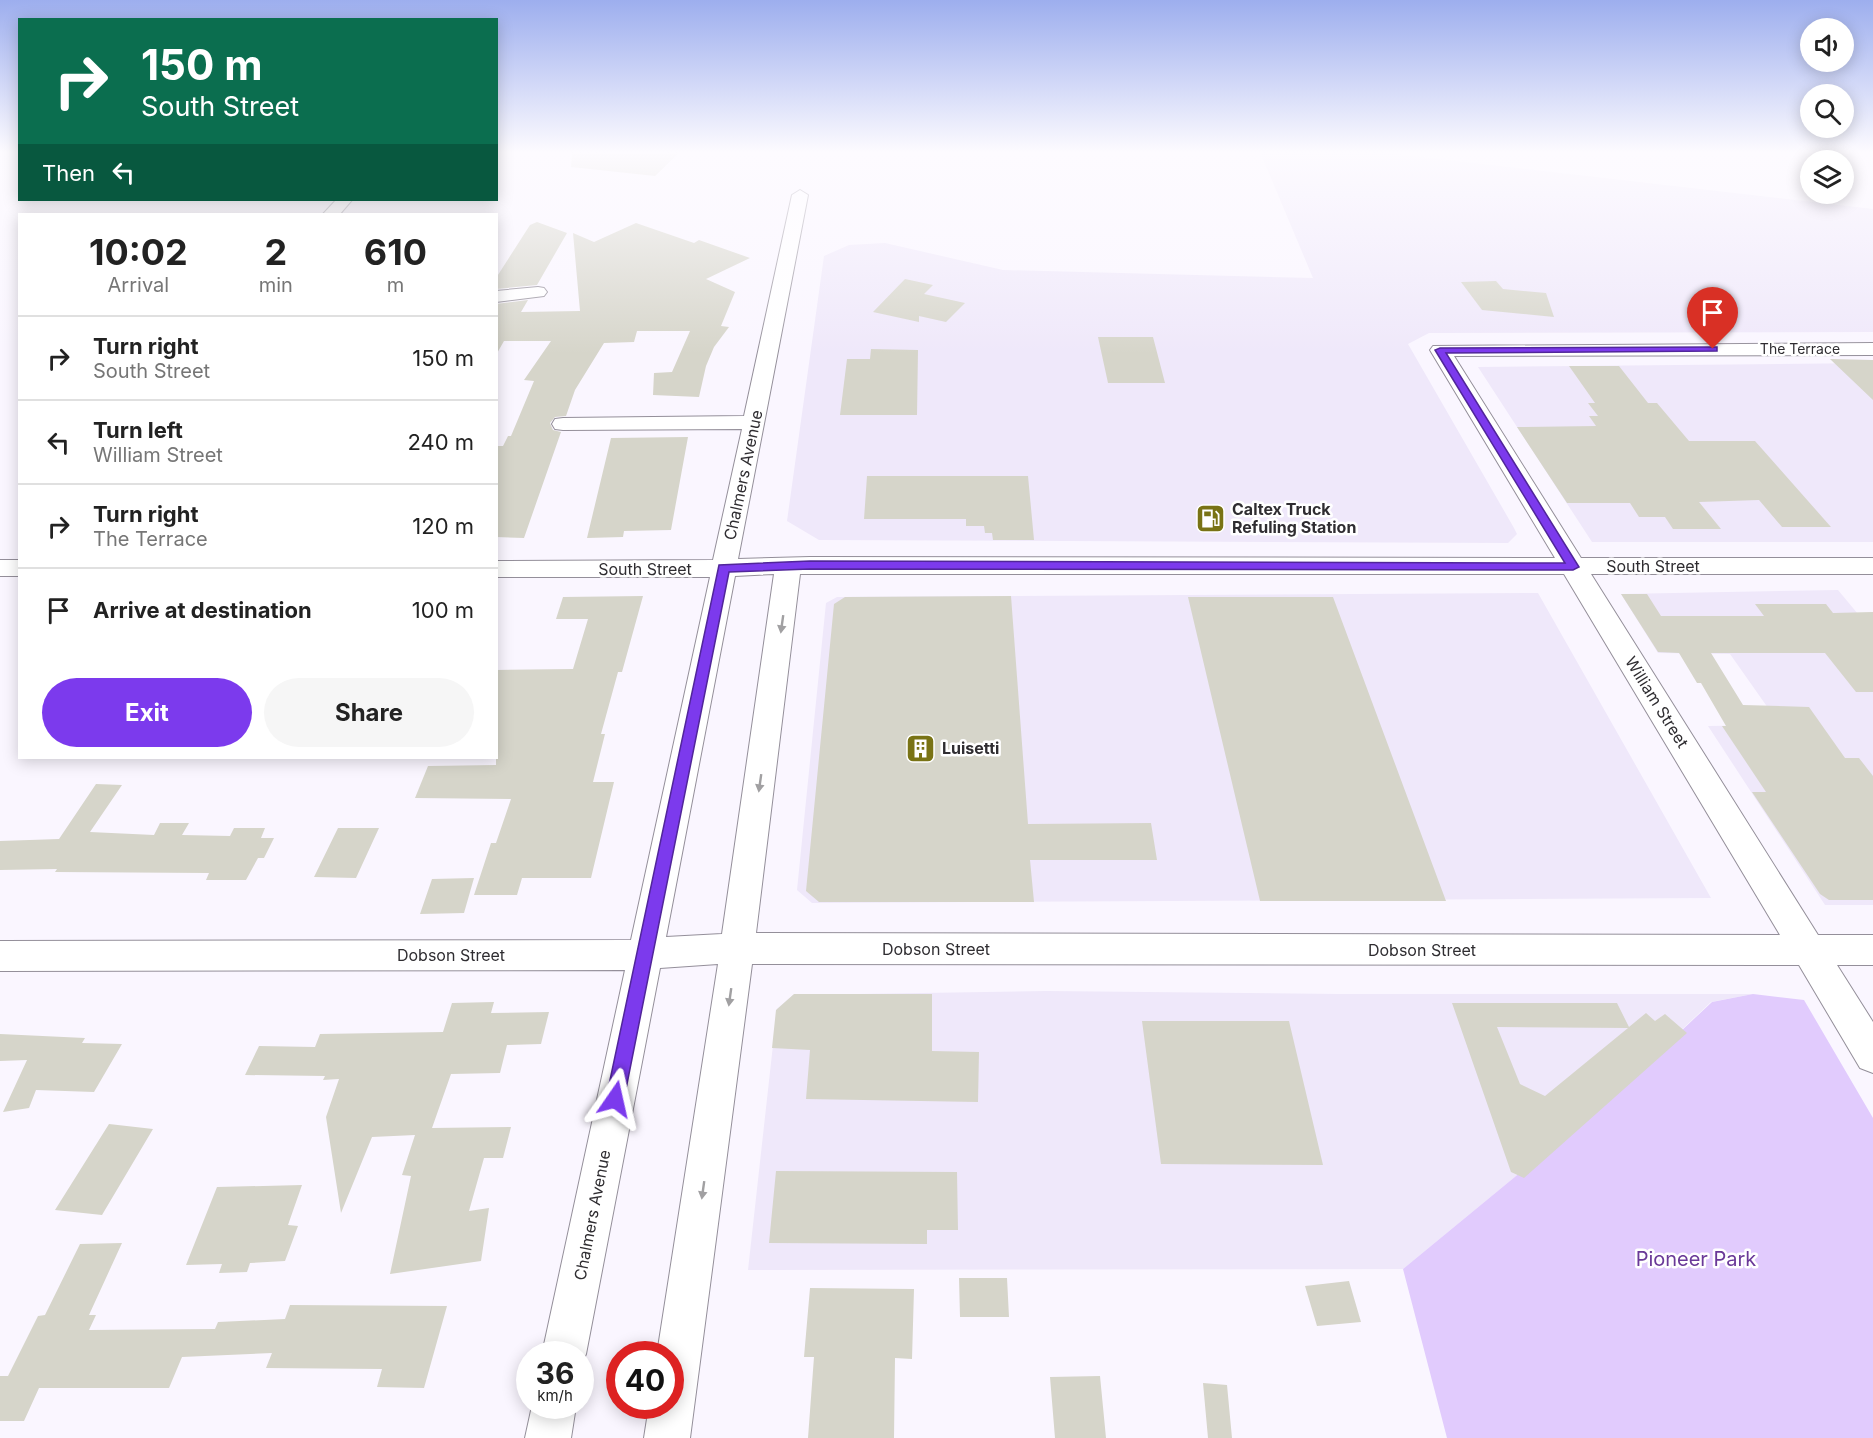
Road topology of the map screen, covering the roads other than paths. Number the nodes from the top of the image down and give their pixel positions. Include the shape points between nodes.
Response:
1 (795, 219) edge
2 (538, 292) dead end
3 (498, 297) edge
4 (1873, 349) edge
5 (1440, 350) joint
6 (753, 422) junction
7 (563, 424) dead end
8 (788, 566) junction
9 (1873, 566) edge
10 (1573, 567) junction
11 (0, 568) edge
12 (18, 568) edge
13 (723, 568) junction
14 (498, 569) edge
15 (737, 950) junction
16 (1808, 950) junction
17 (1873, 950) edge
18 (644, 955) junction
19 (0, 956) edge
20 (1873, 1055) edge
21 (567, 1341) edge
22 (552, 1419) edge
23 (548, 1438) edge
24 (667, 1438) edge

1 - 6 street, Chalmers Avenue
2 - 3 street
4 - 5 street, The Terrace
5 - 10 street, William Street
6 - 7 street
6 - 13 street, Chalmers Avenue
8 - 10 street, South Street
8 - 13 street, South Street
8 -> 15 street
9 - 10 street, South Street
10 - 16 street, William Street
11 - 12 street
13 - 14 street, South Street
13 - 18 street, Chalmers Avenue
15 - 16 street, Dobson Street
15 - 18 street, Dobson Street via 681,950
15 -> 24 street
16 - 17 street, Dobson Street
16 - 20 street, William Street
18 - 19 street, Dobson Street
18 - 21 street, Chalmers Avenue
22 - 23 street

